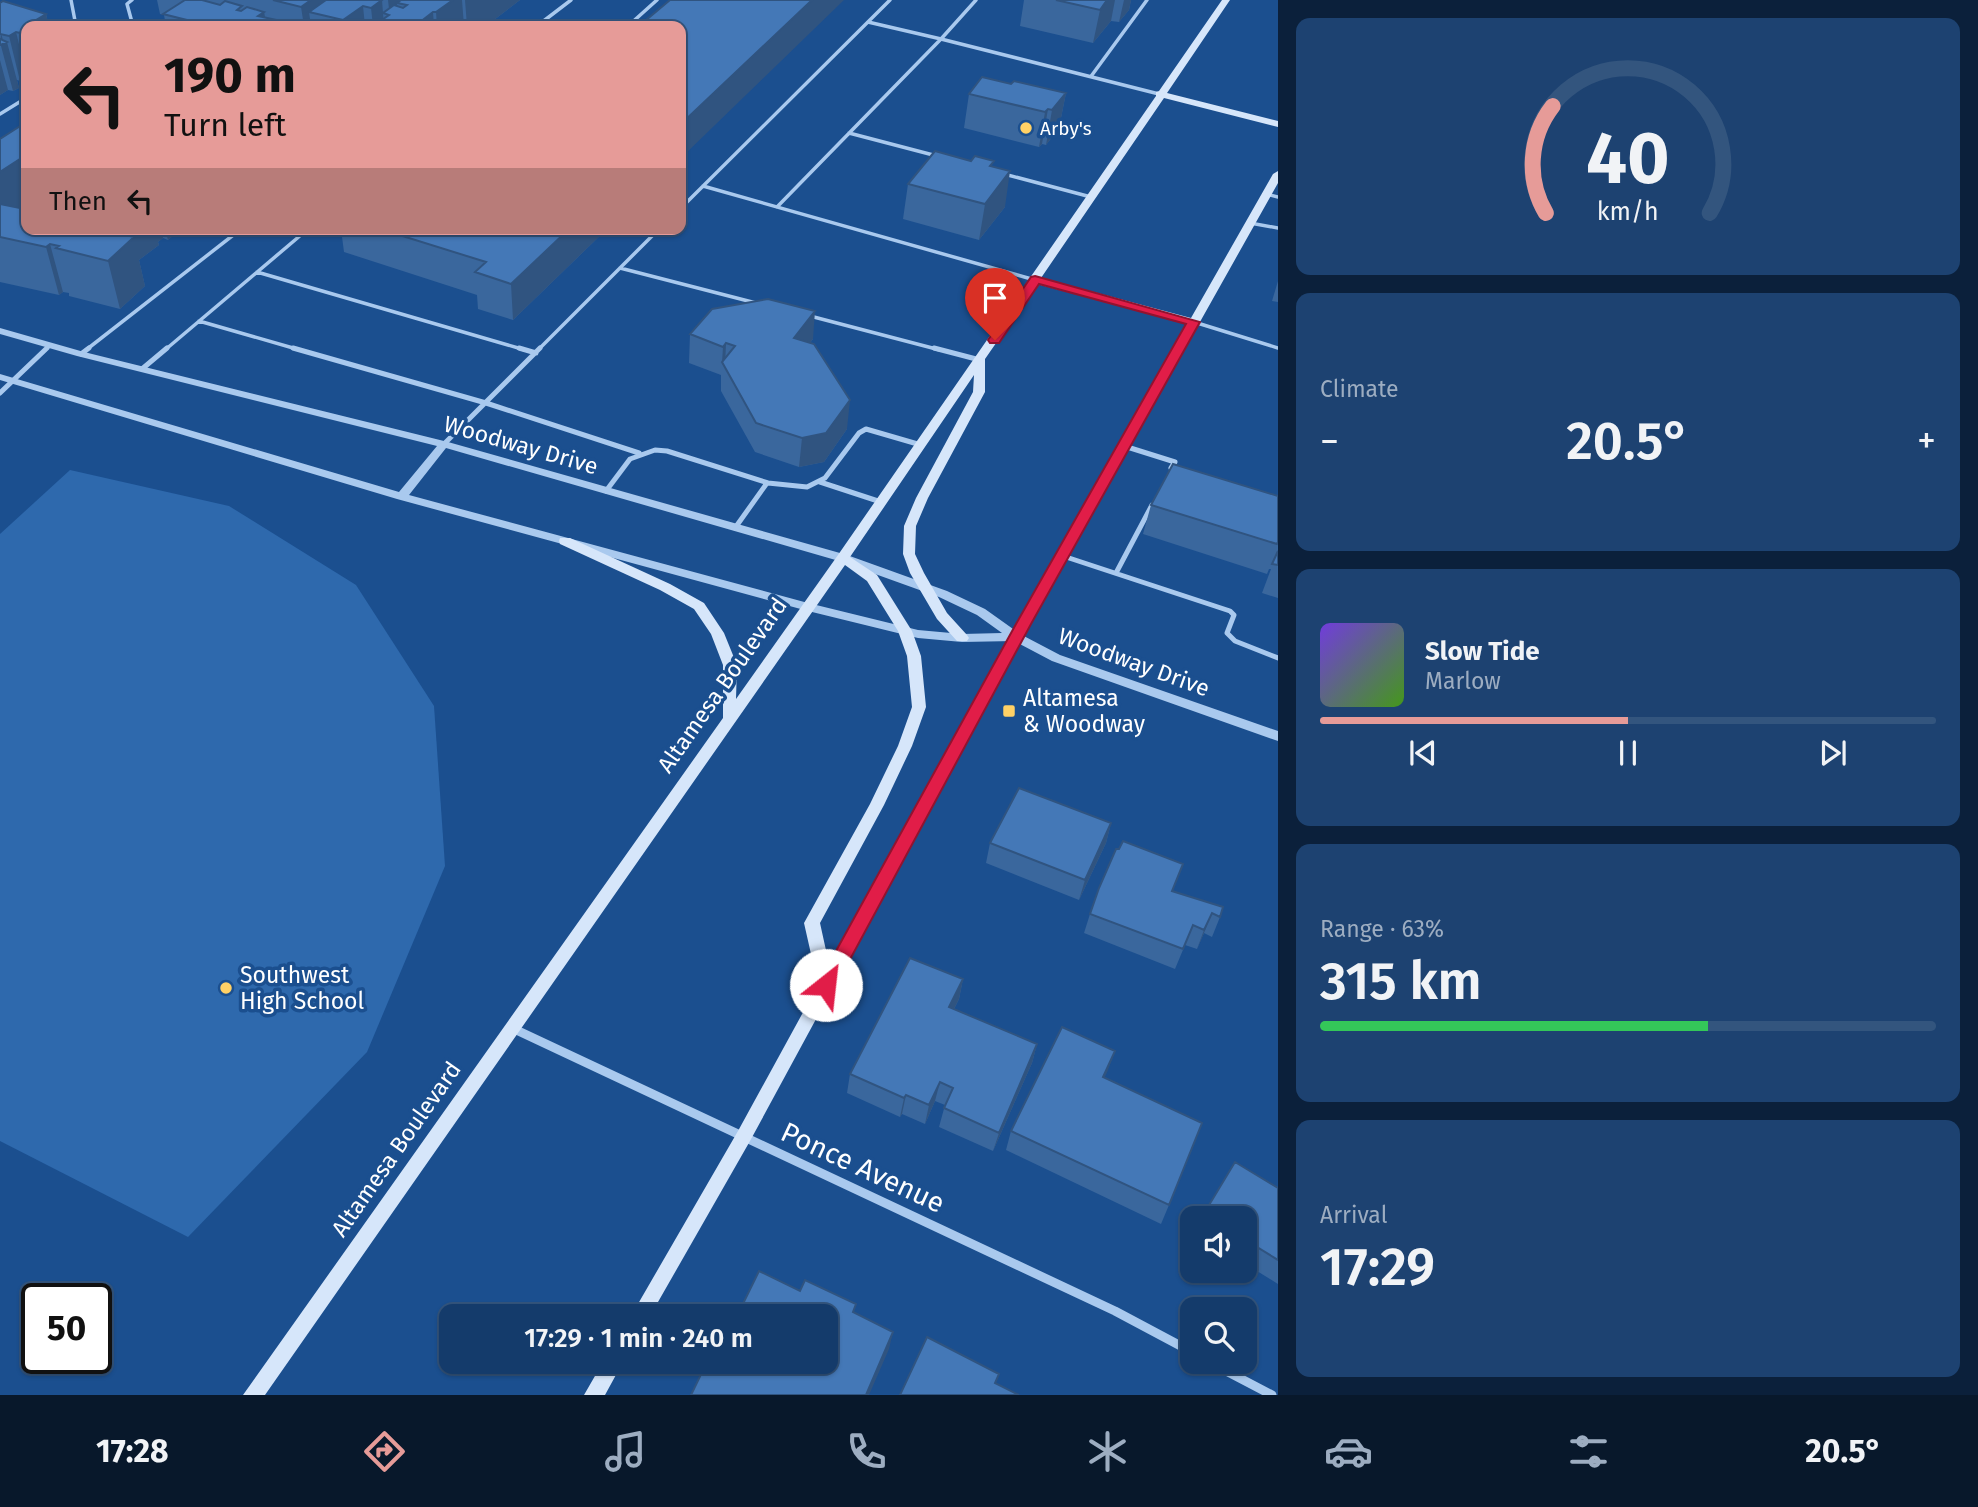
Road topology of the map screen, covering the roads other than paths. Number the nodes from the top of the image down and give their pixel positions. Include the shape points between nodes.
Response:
1 (71, 0) edge
2 (132, 0) edge
3 (571, 0) edge
4 (657, 0) edge
5 (890, 0) edge
6 (976, 0) edge
7 (1147, 0) edge
8 (1226, 0) edge
9 (75, 21) edge
10 (132, 21) edge
11 (544, 21) edge
12 (634, 21) edge
13 (869, 22) junction
14 (941, 38) junction
15 (1092, 75) junction
16 (1159, 94) junction
17 (21, 101) edge
18 (0, 114) edge
19 (1278, 124) edge
20 (849, 133) junction
21 (940, 157) edge
22 (992, 171) edge
23 (1278, 174) edge
24 (703, 186) junction
25 (1272, 195) edge
26 (1091, 197) junction
27 (686, 203) edge
28 (777, 207) junction
29 (1250, 223) junction
30 (1278, 228) edge
31 (233, 235) edge
32 (301, 235) edge
33 (653, 235) edge
34 (620, 268) junction
35 (257, 272) junction
36 (1035, 280) junction
37 (764, 305) edge
38 (803, 315) edge
39 (124, 320) joint
40 (199, 321) junction
41 (1194, 322) junction
42 (0, 331) edge
43 (50, 345) junction
44 (1278, 348) edge
45 (536, 353) junction
46 (81, 354) junction
47 (981, 360) junction
48 (142, 369) junction
49 (0, 377) edge
50 (13, 380) junction
51 (0, 393) edge
52 (486, 403) junction
53 (444, 444) junction
54 (921, 445) junction
55 (1124, 446) junction
56 (639, 453) junction
57 (1168, 474) edge
58 (820, 482) junction
59 (767, 483) junction
60 (606, 491) junction
61 (401, 497) junction
62 (1155, 499) edge
63 (882, 502) junction
64 (735, 528) junction
65 (565, 541) junction
66 (1062, 555) junction
67 (842, 558) junction
68 (1116, 573) junction
69 (925, 588) junction
70 (808, 607) junction
71 (905, 631) junction
72 (1016, 637) junction
73 (962, 638) junction
74 (1278, 658) edge
75 (729, 719) junction
76 (1278, 736) edge
77 (826, 985) junction
78 (512, 1028) junction
79 (744, 1136) junction
80 (647, 1304) edge
81 (1180, 1346) edge
82 (606, 1374) edge
83 (1232, 1374) edge
84 (253, 1395) edge
85 (594, 1395) edge
86 (1272, 1395) edge

1 - 9 lane
2 - 10 lane via 127,4
3 - 11 lane
4 - 12 lane
5 - 13 lane
6 - 14 lane
7 - 15 lane
8 - 16 main road, Altamesa Boulevard
13 - 14 lane
13 - 24 lane
14 - 15 lane
14 - 20 lane
15 - 16 lane
16 - 19 main road
16 - 26 main road, Altamesa Boulevard
17 - 18 lane
20 - 21 lane
20 - 28 lane
22 - 26 lane
23 - 25 main road
24 - 27 lane
24 - 28 lane
25 - 29 main road
26 - 36 main road, Altamesa Boulevard
28 - 36 lane
29 - 30 lane
29 - 41 main road
31 - 39 lane
32 - 35 lane
33 - 34 lane
34 - 37 lane
34 - 45 lane
35 - 40 lane
35 - 45 lane
36 - 41 main road
36 - 47 main road, Altamesa Boulevard
38 - 47 lane
39 - 46 lane
40 - 48 lane
40 - 52 lane
41 - 44 lane
41 - 55 main road
42 - 43 street, Woodway Drive
43 - 46 street, Woodway Drive
43 - 50 lane
45 - 52 lane
46 - 48 street, Woodway Drive
47 - 54 main road, Altamesa Boulevard
47 - 69 main road via 979,392 910,526 909,554
48 - 53 street, Woodway Drive
49 - 50 street, Woodway Drive
50 - 51 lane
50 - 61 street, Woodway Drive
52 - 53 lane
52 - 56 lane
53 - 60 street, Woodway Drive
53 - 61 street
54 - 58 lane via 866,429
54 - 63 main road, Altamesa Boulevard
55 - 57 lane via 1175,462
55 - 66 main road
56 - 59 lane via 667,451
56 - 60 lane via 624,463
58 - 59 lane via 800,488
58 - 63 lane
59 - 64 lane
60 - 64 street, Woodway Drive
61 - 65 street, Woodway Drive
62 - 68 lane
63 - 67 main road, Altamesa Boulevard
64 - 67 street, Woodway Drive
65 - 70 street, Woodway Drive
65 - 75 main road via 699,606 730,665
66 - 68 lane
66 - 72 main road
67 - 69 street, Woodway Drive
67 - 70 main road, Altamesa Boulevard
67 - 71 main road via 872,578
68 - 74 lane via 1230,611 1234,620 1227,633 1235,641
69 - 72 street, Woodway Drive via 981,612
69 - 73 main road
70 - 71 street, Woodway Drive
70 - 75 main road, Altamesa Boulevard
71 - 73 street, Woodway Drive
71 - 77 main road via 914,656 919,707 877,805 812,923
72 - 73 street, Woodway Drive
72 - 76 street, Woodway Drive via 1056,658
72 - 77 main road
75 - 78 main road, Altamesa Boulevard
77 - 79 main road
78 - 79 street, Ponce Avenue
78 - 84 main road, Altamesa Boulevard
79 - 80 main road
79 - 81 street, Ponce Avenue
82 - 85 main road
83 - 86 street

